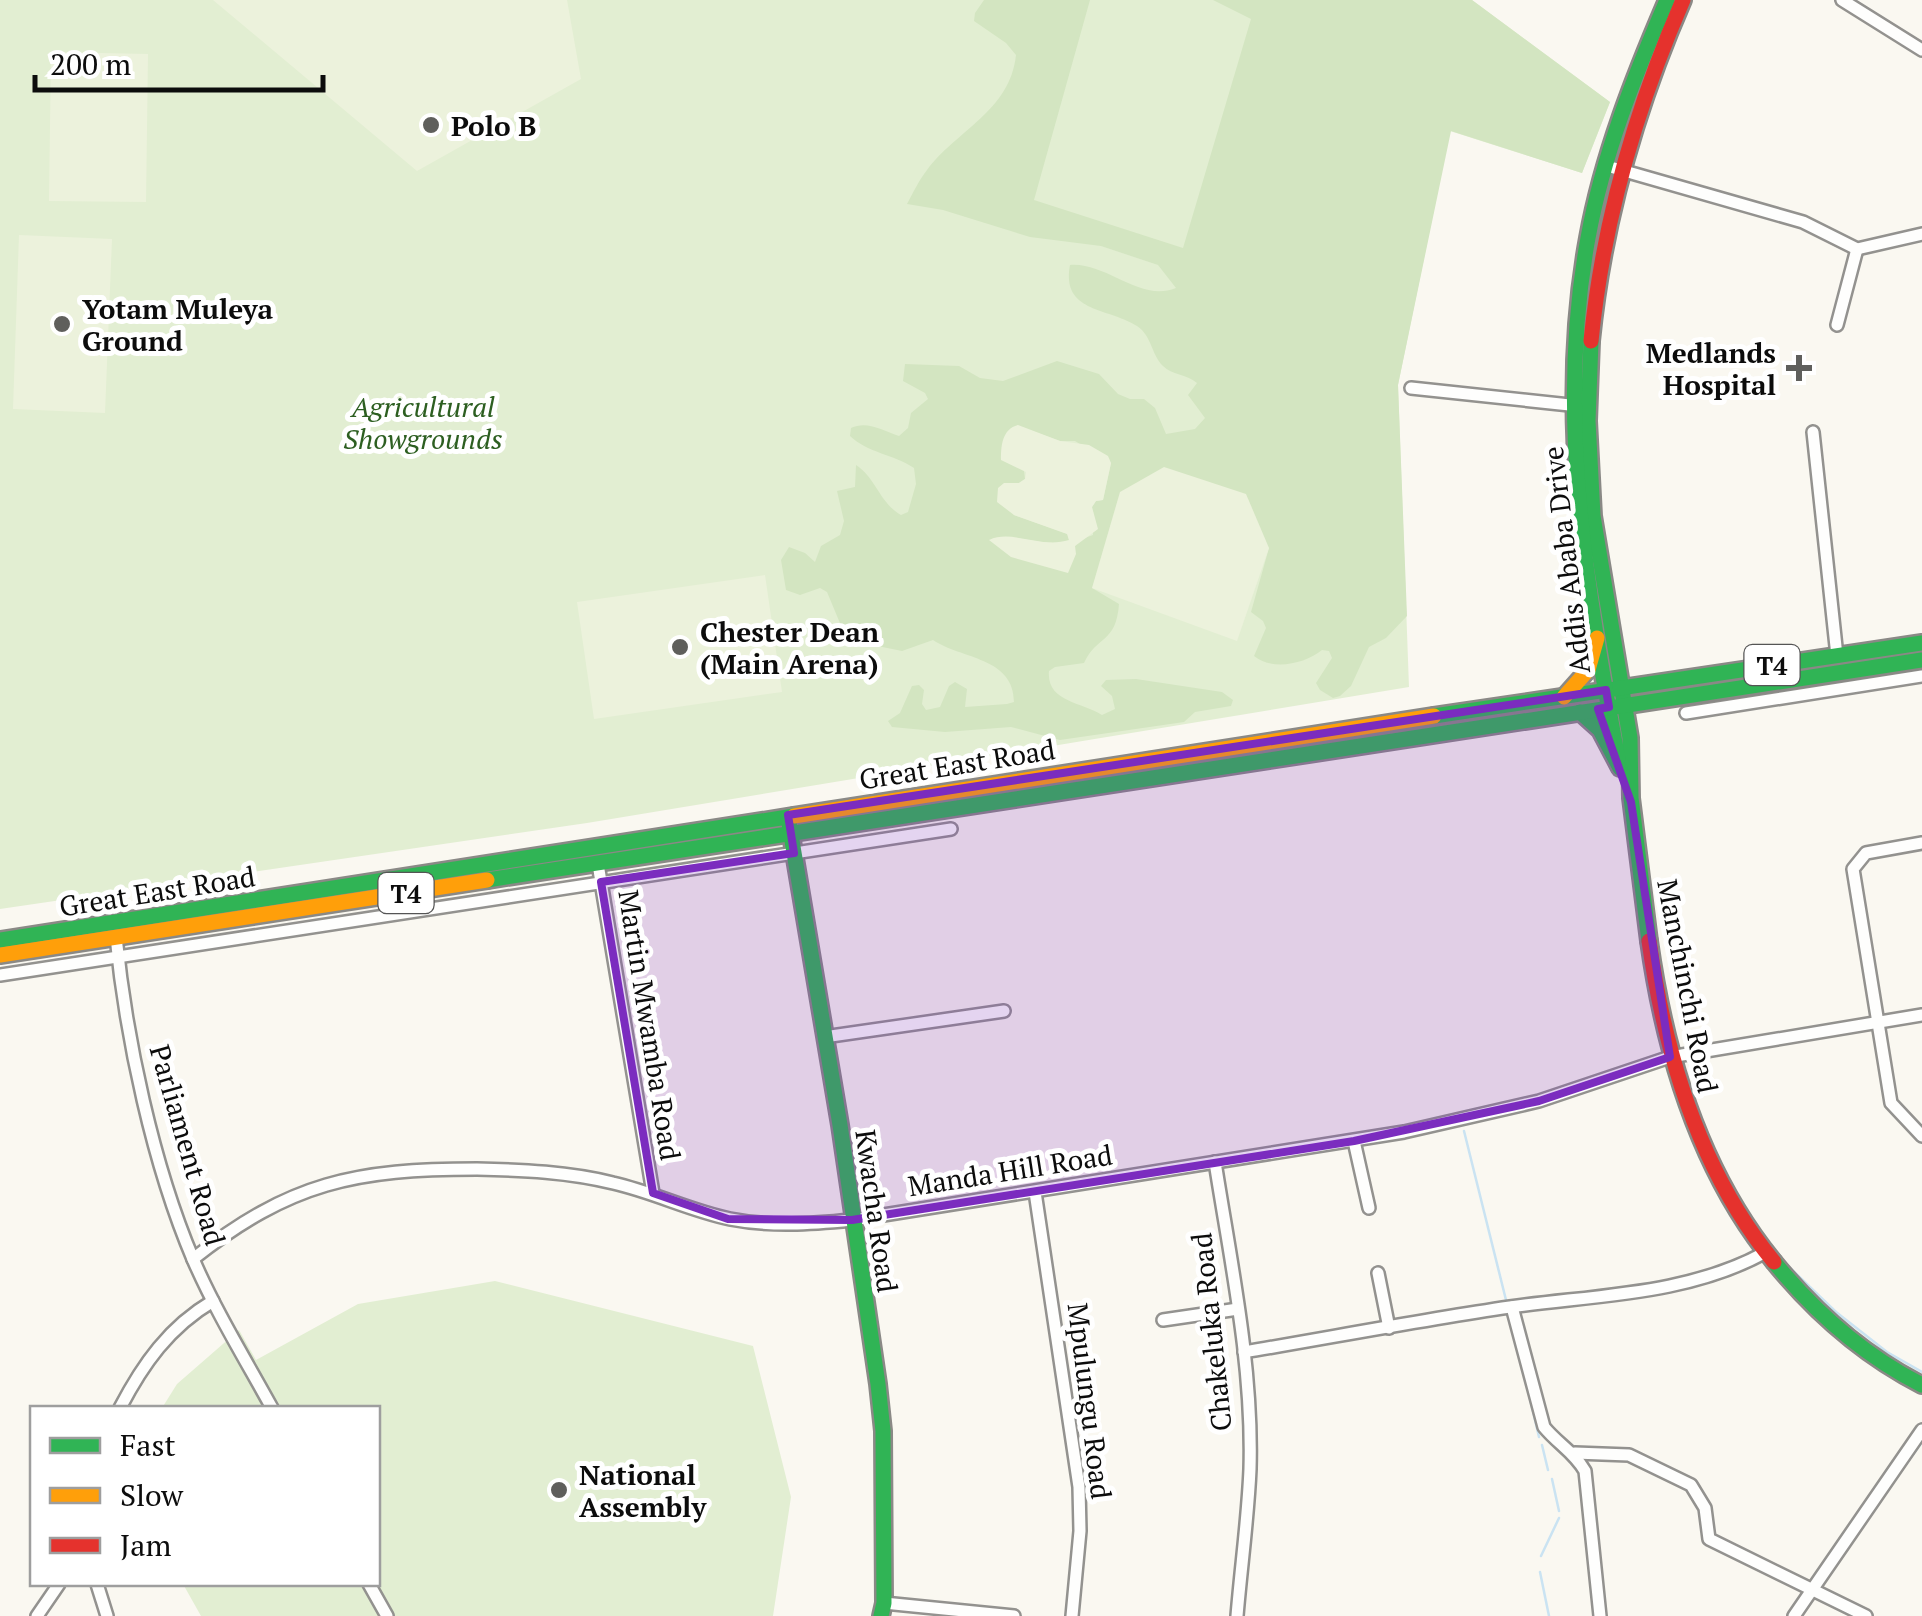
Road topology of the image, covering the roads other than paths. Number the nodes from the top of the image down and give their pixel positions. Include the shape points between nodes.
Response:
1 (1842, 0) edge
2 (1672, 2) edge
3 (1922, 50) edge
4 (1612, 167) junction
5 (1922, 234) edge
6 (1857, 249) junction
7 (1837, 325) dead end
8 (1411, 388) dead end
9 (1582, 406) junction
10 (1813, 432) dead end
11 (1597, 638) junction
12 (1922, 643) edge
13 (1836, 656) junction
14 (1922, 660) edge
15 (1618, 670) junction
16 (1922, 676) edge
17 (1639, 685) junction
18 (1564, 697) junction
19 (1615, 698) junction
20 (1580, 712) junction
21 (1686, 712) dead end
22 (1620, 768) junction
23 (1631, 802) junction
24 (788, 815) junction
25 (951, 829) dead end
26 (791, 833) junction
27 (1922, 843) edge
28 (794, 854) junction
29 (598, 864) junction
30 (602, 882) junction
31 (116, 937) junction
32 (0, 940) edge
33 (0, 955) edge
34 (118, 958) junction
35 (0, 975) edge
36 (1004, 1011) dead end
37 (1922, 1015) edge
38 (1876, 1022) junction
39 (824, 1037) junction
40 (1670, 1057) junction
41 (1922, 1136) edge
42 (1354, 1141) junction
43 (1215, 1162) junction
44 (1036, 1192) junction
45 (652, 1193) junction
46 (1369, 1208) dead end
47 (852, 1220) junction
48 (1764, 1253) junction
49 (194, 1260) junction
50 (1378, 1273) dead end
51 (213, 1301) junction
52 (1512, 1306) junction
53 (1238, 1308) junction
54 (1163, 1320) dead end
55 (1389, 1328) junction
56 (1244, 1352) junction
57 (1922, 1385) edge
58 (121, 1406) edge
59 (271, 1406) edge
60 (1922, 1430) edge
61 (1575, 1453) junction
62 (58, 1586) edge
63 (98, 1586) edge
64 (370, 1586) edge
65 (1812, 1587) junction
66 (882, 1609) edge
67 (38, 1616) edge
68 (107, 1616) edge
69 (387, 1616) edge
70 (1014, 1616) edge
71 (1072, 1616) edge
72 (1237, 1616) edge
73 (1600, 1616) edge
74 (1794, 1616) edge
75 (1866, 1616) edge

1 - 3 street
2 - 4 main road, Addis Ababa Drive via 1633,83
4 - 6 street via 1802,222
4 - 9 main road, Addis Ababa Drive via 1589,239 1580,306
5 - 6 street
6 - 7 street
8 - 9 street
9 - 11 main road, Addis Ababa Drive via 1577,487
9 - 15 main road, Addis Ababa Drive
10 - 13 street
11 - 18 main road via 1588,670
11 - 19 main road, Addis Ababa Drive
12 - 13 main road, Great East Road / T4
13 - 17 main road, Great East Road / T4
14 - 19 main road, Great East Road / T4
15 - 17 main road
15 - 19 main road, Addis Ababa Drive
16 - 21 street
17 - 19 main road, Great East Road / T4
18 - 19 main road, Great East Road / T4
18 - 24 main road, Great East Road / T4
19 - 20 main road, Great East Road / T4
19 - 22 main road, Manchinchi Road
19 - 23 main road, Manchinchi Road via 1632,757
20 - 22 main road via 1601,727
20 - 26 main road, Great East Road / T4
22 - 23 main road, Manchinchi Road
23 - 40 main road, Manchinchi Road
24 - 26 main road, Kwacha Road
24 - 32 main road, Great East Road / T4
25 - 28 street
26 - 28 main road, Kwacha Road
26 - 29 main road, Great East Road / T4
27 - 38 street via 1866,853 1853,869
28 - 30 street
28 - 39 main road, Kwacha Road
29 - 30 street, Martin Mwamba Road
29 - 31 main road, Great East Road / T4
30 - 34 street
30 - 45 street, Martin Mwamba Road
31 - 33 main road, Great East Road / T4
31 - 34 street, Parliament Road
34 - 35 street
34 - 49 street, Parliament Road via 145,1104
36 - 39 street
37 - 38 street, Manda Hill Road
38 - 40 street, Manda Hill Road
38 - 41 street via 1891,1103
39 - 47 main road, Kwacha Road
40 - 42 street, Manda Hill Road via 1539,1101
40 - 48 main road, Manchinchi Road via 1701,1148
42 - 43 street, Manda Hill Road
42 - 46 street
43 - 44 street, Manda Hill Road
43 - 53 street, Chakeluka Road
44 - 47 street, Manda Hill Road
44 - 71 street, Mpulungu Road via 1079,1487
45 - 47 street, Manda Hill Road via 728,1219 792,1226
45 - 49 street, Manda Hill Road via 519,1169 372,1174 302,1192
47 - 66 main road, Kwacha Road via 883,1431
48 - 52 street via 1735,1269 1636,1293
48 - 57 main road, Manchinchi Road via 1816,1310
49 - 51 street, Parliament Road
50 - 55 street
51 - 58 street via 186,1317 158,1347
51 - 59 street, Parliament Road
52 - 55 street
52 - 61 street via 1544,1427
53 - 54 street
53 - 56 street, Chakeluka Road
55 - 56 street
56 - 72 street, Chakeluka Road via 1250,1469
60 - 65 street
61 - 65 street via 1629,1454 1663,1468 1691,1485 1705,1508 1709,1539
61 - 73 street via 1585,1471
62 - 67 street
63 - 68 street
64 - 69 street
65 - 74 street
65 - 75 street
66 - 70 street

